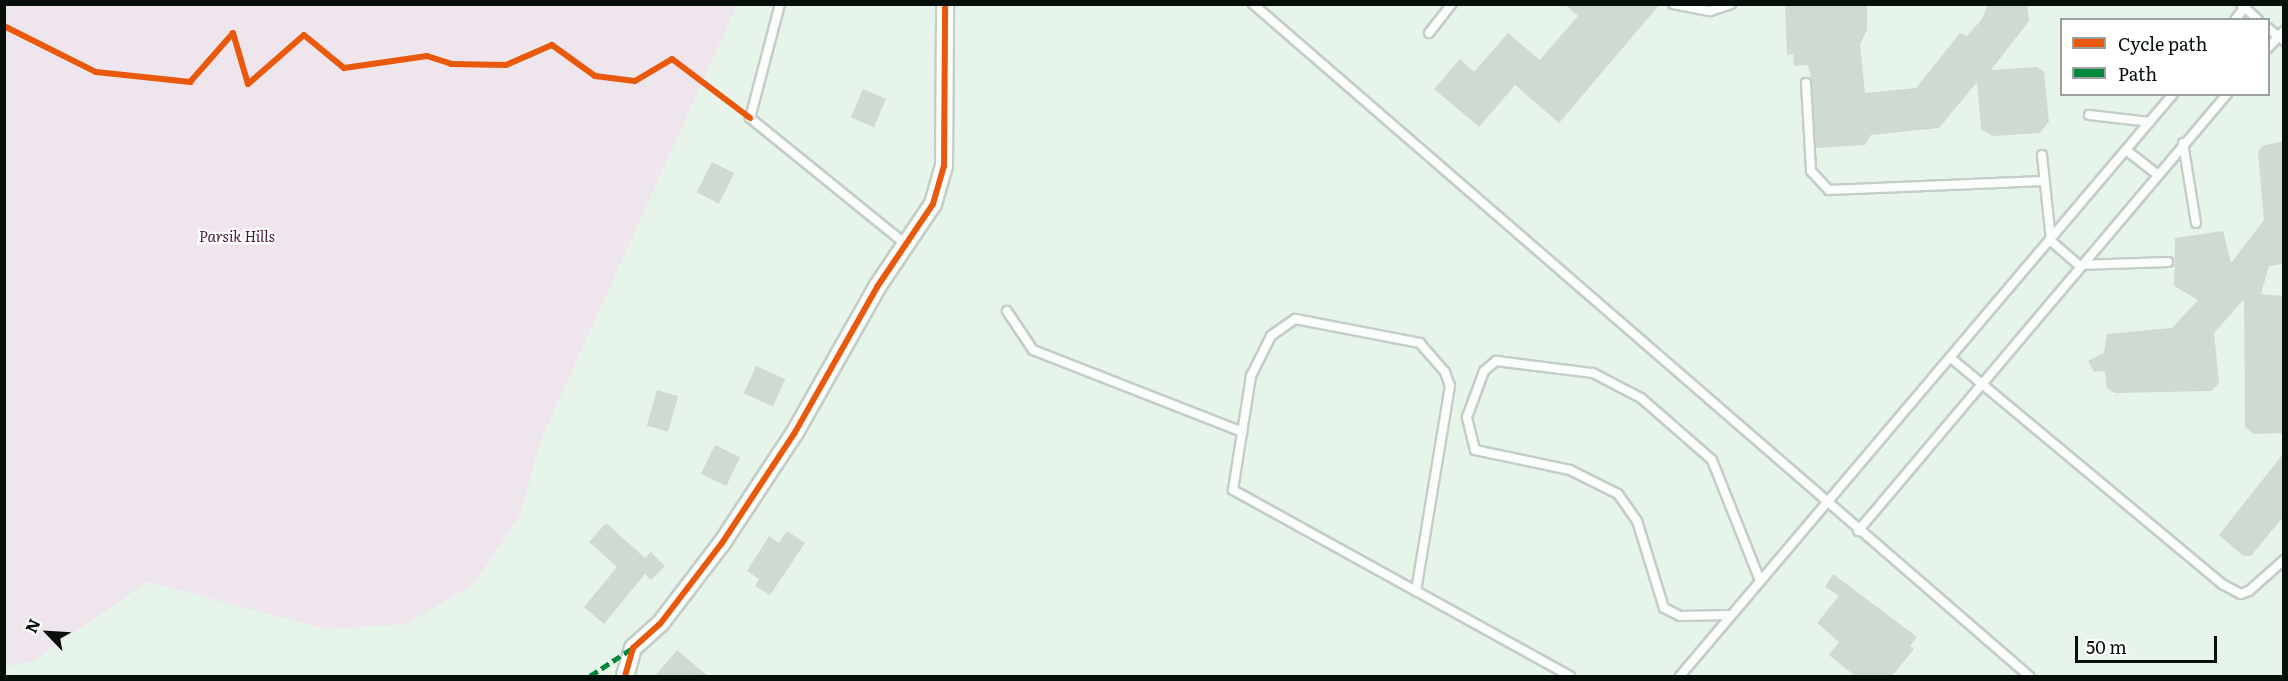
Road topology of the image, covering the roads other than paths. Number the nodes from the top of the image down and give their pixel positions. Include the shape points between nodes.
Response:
1 (780, 4) edge
2 (945, 4) edge
3 (1253, 4) edge
4 (1452, 4) edge
5 (1673, 4) edge
6 (1729, 5) edge
7 (2244, 6) edge
8 (2256, 18) edge
9 (1429, 33) dead end
10 (2282, 36) edge
11 (2270, 46) edge
12 (1806, 83) dead end
13 (2171, 96) edge
14 (2225, 96) edge
15 (2090, 115) dead end
16 (2150, 122) junction
17 (2184, 143) junction
18 (2126, 150) junction
19 (2042, 155) dead end
20 (2157, 174) junction
21 (2042, 181) junction
22 (2196, 223) dead end
23 (2051, 241) junction
24 (908, 246) junction
25 (2168, 262) dead end
26 (2079, 265) junction
27 (1007, 311) dead end
28 (1952, 359) junction
29 (1982, 387) junction
30 (1242, 432) junction
31 (1825, 503) junction
32 (1858, 531) junction
33 (2282, 565) edge
34 (1759, 578) junction
35 (1416, 591) junction
36 (1729, 615) junction
37 (625, 676) edge
38 (1570, 676) edge
39 (1680, 676) edge
40 (2029, 676) edge

1 - 24 lane via 750,118
2 - 24 street via 944,166 933,204
3 - 31 lane
4 - 9 lane
5 - 6 lane via 1700,10
7 - 8 lane
10 - 11 lane
12 - 21 lane via 1811,171 1829,190
13 - 16 lane
14 - 17 lane
15 - 16 lane
16 - 18 lane
17 - 20 lane
17 - 22 lane
18 - 20 lane
18 - 23 lane
19 - 21 lane
20 - 26 lane
21 - 23 lane
23 - 26 lane
23 - 28 lane
24 - 37 street via 877,287 794,434 722,543 660,624 633,648
25 - 26 lane
26 - 29 lane
27 - 30 lane via 1033,350
28 - 29 lane
28 - 31 lane
29 - 32 lane
29 - 33 lane via 2228,587 2241,594
30 - 35 lane via 1233,490
30 - 35 lane via 1259,355 1271,336 1295,319 1420,343 1437,357 1450,386
31 - 32 lane
31 - 34 lane
32 - 40 lane
34 - 36 lane
34 - 36 lane via 1712,460 1641,398 1593,373 1496,361 1484,371 1467,417 1475,450 1570,470 1618,494 1637,521 1664,608 1680,616
35 - 38 lane
36 - 39 lane

